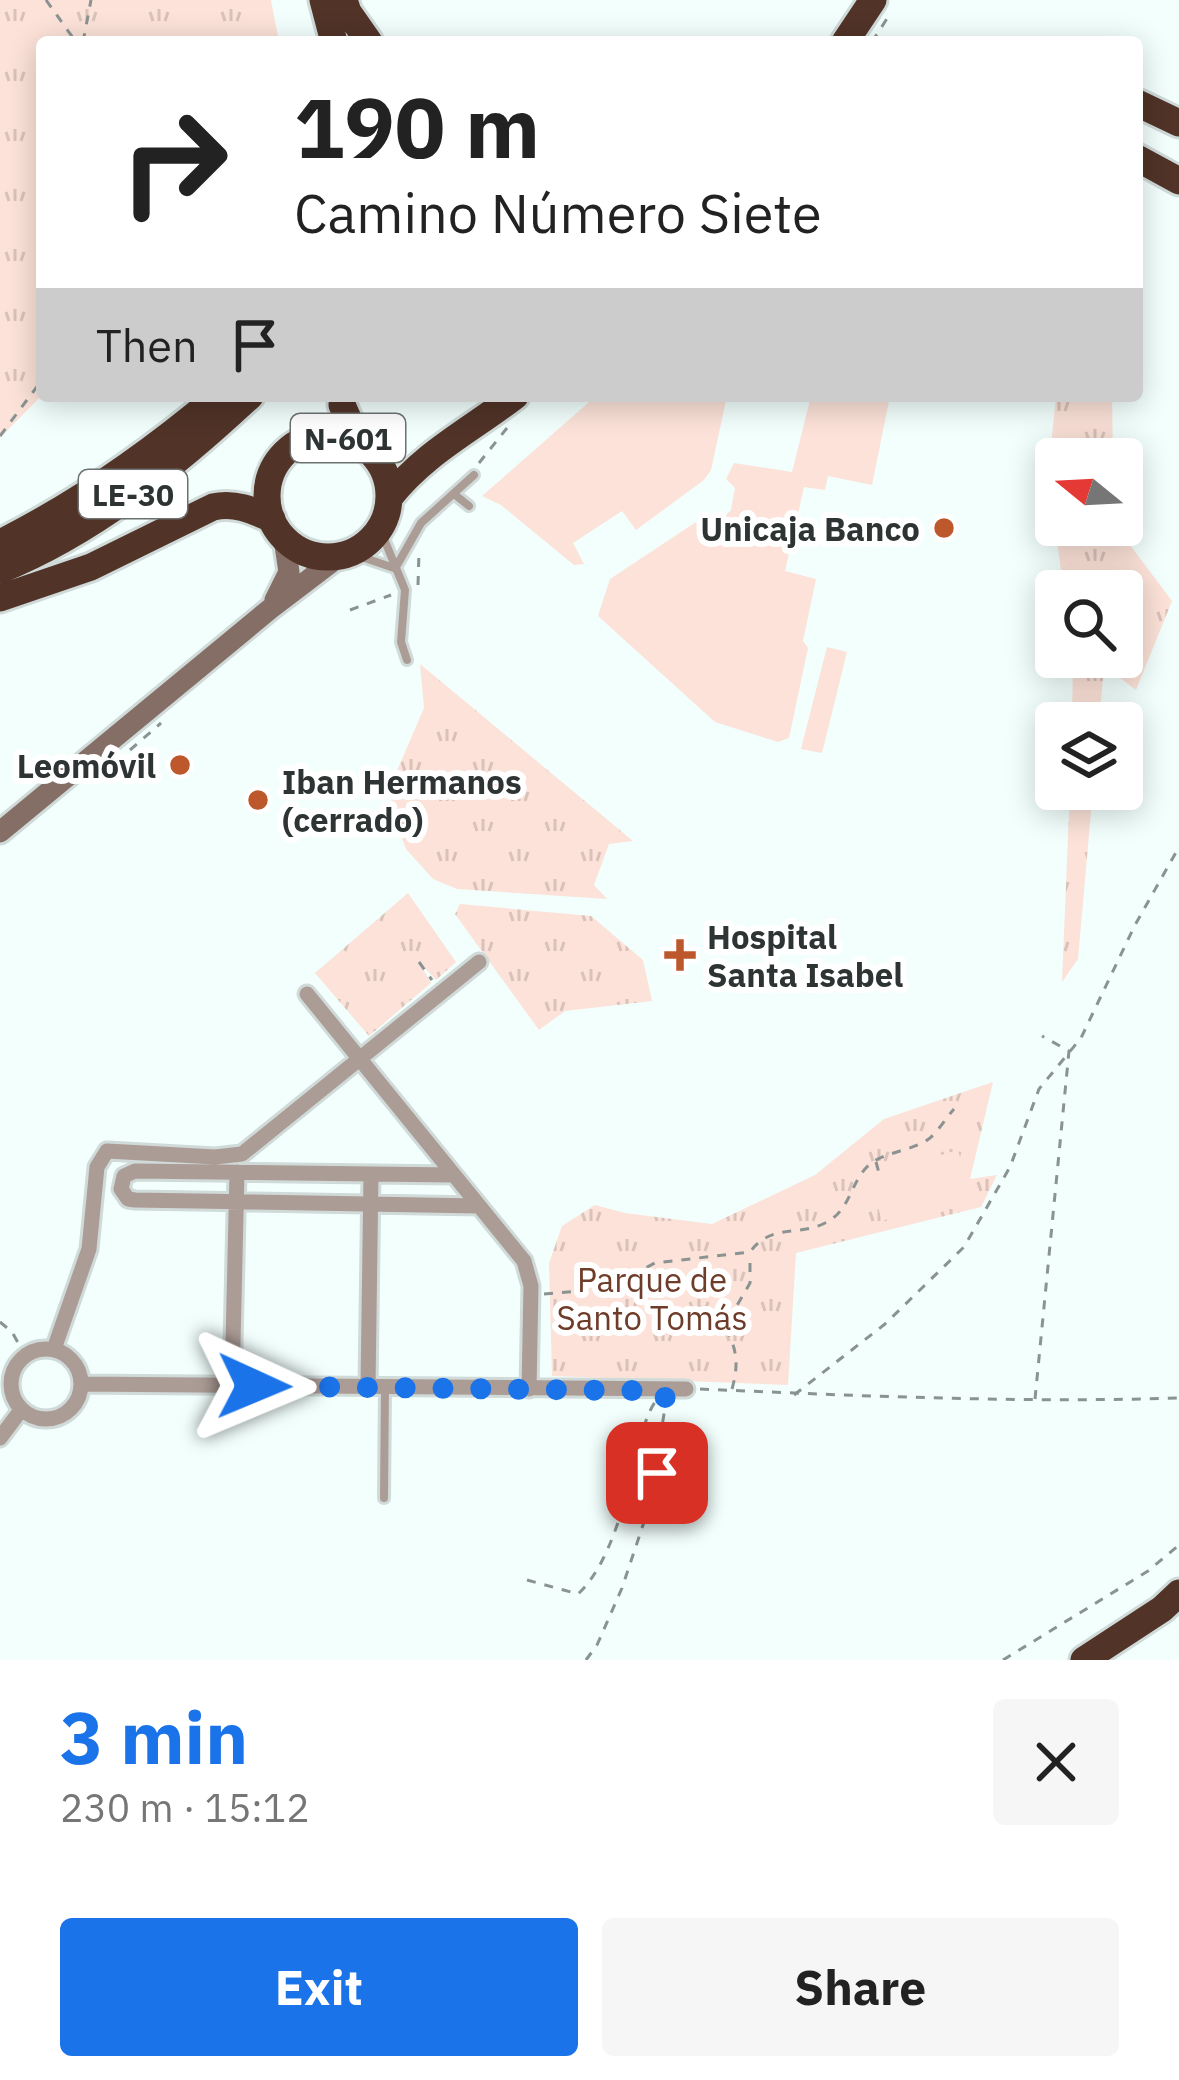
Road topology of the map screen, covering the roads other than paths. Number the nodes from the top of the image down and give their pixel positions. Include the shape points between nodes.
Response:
1 (323, 0) edge
2 (344, 0) edge
3 (884, 3) edge
4 (332, 36) edge
5 (365, 36) edge
6 (851, 36) edge
7 (863, 36) edge
8 (1143, 106) edge
9 (1179, 123) edge
10 (1143, 161) edge
11 (1179, 181) edge
12 (203, 402) edge
13 (211, 402) edge
14 (244, 402) edge
15 (342, 402) edge
16 (487, 402) edge
17 (506, 402) edge
18 (185, 424) junction
19 (365, 447) junction
20 (474, 475) road end
21 (454, 494) junction
22 (389, 498) junction
23 (469, 506) dead end
24 (278, 529) junction
25 (380, 529) junction
26 (0, 543) edge
27 (345, 556) junction
28 (395, 568) junction
29 (0, 570) edge
30 (0, 598) edge
31 (269, 609) junction
32 (407, 660) dead end
33 (0, 832) edge
34 (479, 962) dead end
35 (307, 994) dead end
36 (360, 1060) junction
37 (237, 1172) junction
38 (371, 1174) junction
39 (453, 1175) junction
40 (236, 1202) junction
41 (371, 1204) junction
42 (479, 1206) junction
43 (54, 1349) junction
44 (5, 1383) edge
45 (81, 1384) junction
46 (232, 1386) junction
47 (376, 1387) junction
48 (529, 1389) junction
49 (686, 1389) road end
50 (21, 1410) junction
51 (0, 1438) edge
52 (384, 1498) dead end
53 (1173, 1599) edge
54 (1084, 1660) edge

1 - 4 highway
2 - 5 highway
3 - 6 highway
3 - 7 highway
8 - 9 highway
10 - 11 highway
12 - 18 highway
13 - 18 highway, LE-30
14 - 29 highway, LE-30 via 135,493
15 - 19 highway
16 - 19 highway, N-601 via 421,446
17 - 22 highway, N-601 via 435,450
18 - 26 highway, LE-30 via 57,515
19 - 22 highway, N-601 via 382,465
19 - 24 highway, N-601 via 323,434 289,449 269,482
20 - 21 lane
21 - 23 lane
21 - 28 lane via 421,523
22 - 25 highway, N-601
24 - 27 highway via 300,551
24 - 30 highway via 247,508 213,507 91,566
24 - 31 main road via 289,572
25 - 27 highway
25 - 28 lane
27 - 28 lane
27 - 31 main road
28 - 32 lane via 405,590 400,642
31 - 33 main road
34 - 36 street
35 - 36 street
36 - 39 street
36 - 43 street via 242,1154 107,1151 89,1250
37 - 38 street
37 - 40 street
37 - 40 street via 135,1171 121,1183 123,1195 135,1200
38 - 39 street
38 - 41 street
39 - 42 street
40 - 41 street
40 - 46 street
41 - 42 street
41 - 47 street
42 - 48 street via 524,1261
43 - 44 street via 25,1355
43 - 45 street via 74,1362
44 - 50 street
45 - 46 street
45 - 50 street via 60,1417
46 - 47 street
47 - 48 street
47 - 52 lane
48 - 49 street
50 - 51 street
53 - 54 highway

